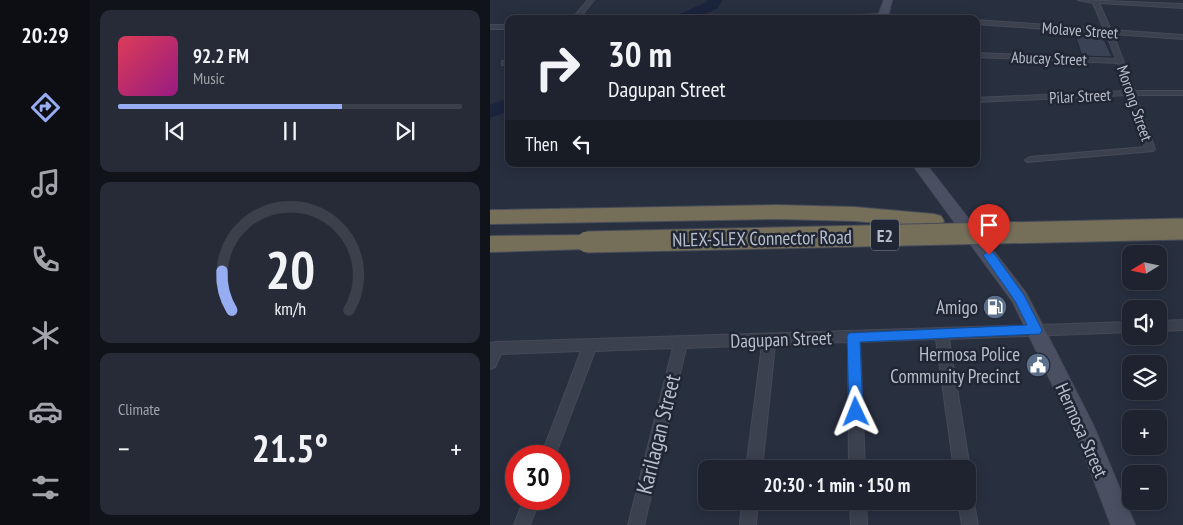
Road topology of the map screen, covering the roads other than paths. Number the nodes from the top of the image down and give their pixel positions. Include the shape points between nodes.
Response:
1 (591, 0) edge
2 (888, 0) edge
3 (1081, 0) edge
4 (1096, 0) edge
5 (1183, 6) edge
6 (578, 15) edge
7 (884, 15) edge
8 (980, 22) edge
9 (490, 27) edge
10 (505, 27) edge
11 (1108, 32) junction
12 (1183, 37) edge
13 (980, 55) edge
14 (1121, 60) junction
15 (1132, 93) junction
16 (1183, 94) edge
17 (980, 100) edge
18 (1030, 160) dead end
19 (921, 167) edge
20 (1183, 215) edge
21 (490, 217) edge
22 (934, 221) junction
23 (1183, 229) edge
24 (490, 230) edge
25 (490, 244) edge
26 (1183, 325) edge
27 (1167, 326) edge
28 (1122, 327) edge
29 (1036, 330) junction
30 (942, 334) junction
31 (854, 336) junction
32 (769, 340) junction
33 (681, 343) junction
34 (590, 346) junction
35 (494, 348) edge
36 (490, 363) edge
37 (552, 445) edge
38 (755, 460) edge
39 (858, 460) edge
40 (961, 460) edge
41 (528, 510) edge
42 (749, 510) edge
43 (858, 510) edge
44 (968, 510) edge
45 (522, 525) edge
46 (636, 525) edge
47 (748, 525) edge
48 (859, 525) edge
49 (970, 525) edge
50 (1123, 525) edge

1 - 6 street
2 - 7 street
3 - 4 street
4 - 5 street
4 - 11 street, Morong Street
8 - 11 street, Molave Street
9 - 10 street
11 - 12 street, Molave Street
11 - 14 street, Morong Street
13 - 14 street, Abucay Street
14 - 15 street, Morong Street
15 - 16 street, Pilar Street
15 - 17 street, Pilar Street
15 - 18 street, Morong Street via 1150,149
19 - 29 street, Hermosa Street via 1020,298
20 - 22 highway, NLEX-SLEX Connector Road / E2
21 - 22 highway via 777,212
22 - 24 highway, NLEX-SLEX Connector Road / E2
23 - 25 highway, NLEX-SLEX Connector Road / E2, bridge
26 - 27 street
28 - 29 street, Dagupan Street
29 - 30 street, Dagupan Street
29 - 50 street, Hermosa Street via 1086,432
30 - 31 street, Dagupan Street
30 - 40 street
31 - 32 street, Dagupan Street
31 - 39 street
32 - 33 street, Dagupan Street
32 - 38 street
33 - 34 street, Dagupan Street
33 - 46 street, Karilagan Street
34 - 35 street, Dagupan Street
34 - 37 street
35 - 36 street
41 - 45 street
42 - 47 street
43 - 48 street
44 - 49 street

